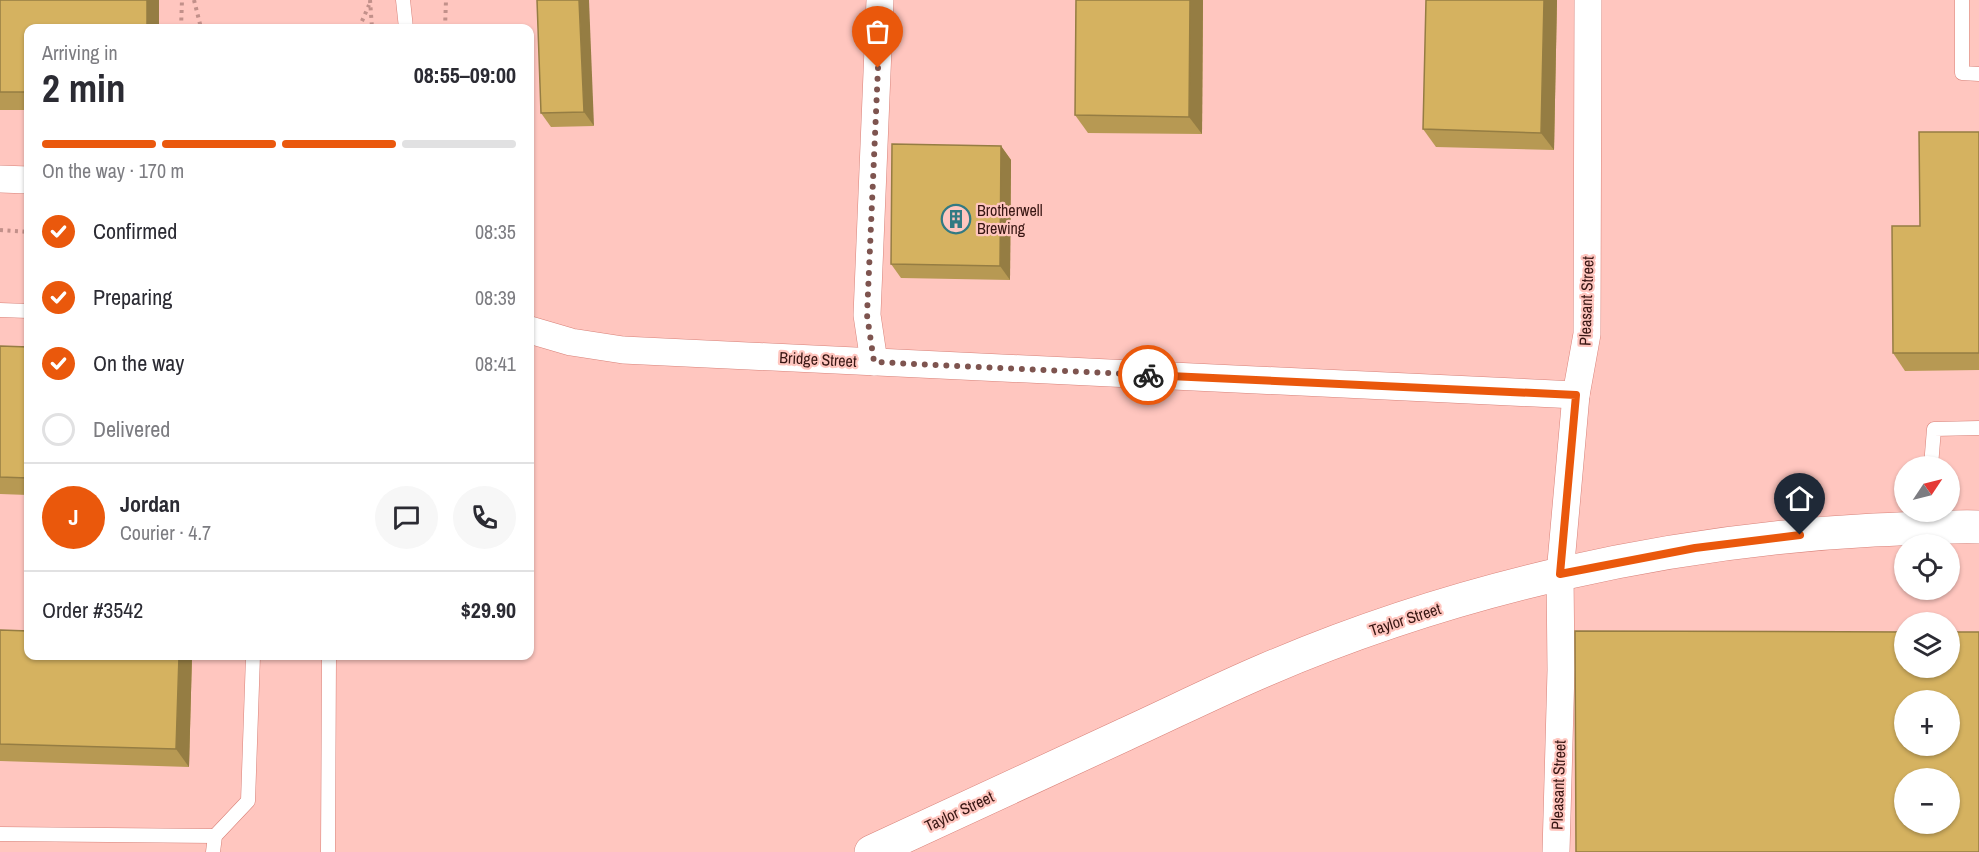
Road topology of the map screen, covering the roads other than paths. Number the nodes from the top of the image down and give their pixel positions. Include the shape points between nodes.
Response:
1 (403, 0) edge
2 (880, 0) edge
3 (1588, 0) edge
4 (1962, 0) edge
5 (406, 24) edge
6 (1979, 74) edge
7 (0, 179) edge
8 (24, 180) edge
9 (0, 310) edge
10 (24, 311) edge
11 (534, 331) edge
12 (874, 362) junction
13 (1576, 395) junction
14 (1979, 428) edge
15 (1932, 456) edge
16 (1911, 522) edge
17 (1942, 522) edge
18 (1979, 527) edge
19 (1560, 574) junction
20 (253, 660) edge
21 (329, 660) edge
22 (0, 834) edge
23 (214, 836) junction
24 (213, 852) edge
25 (328, 852) edge
26 (871, 852) edge
27 (1556, 852) edge

1 - 5 lane
2 - 12 street via 867,315
3 - 13 street, Pleasant Street via 1587,334
4 - 6 lane via 1962,73
7 - 8 street
9 - 10 lane
11 - 12 street, Bridge Street via 623,350
12 - 13 street, Bridge Street
13 - 19 street, Pleasant Street
14 - 15 lane via 1934,429
16 - 19 street, Taylor Street via 1695,548
17 - 18 street, Taylor Street
19 - 26 street, Taylor Street via 1384,625 1266,670
19 - 27 street, Pleasant Street
20 - 23 lane via 248,801
21 - 25 lane
22 - 23 lane
23 - 24 lane

